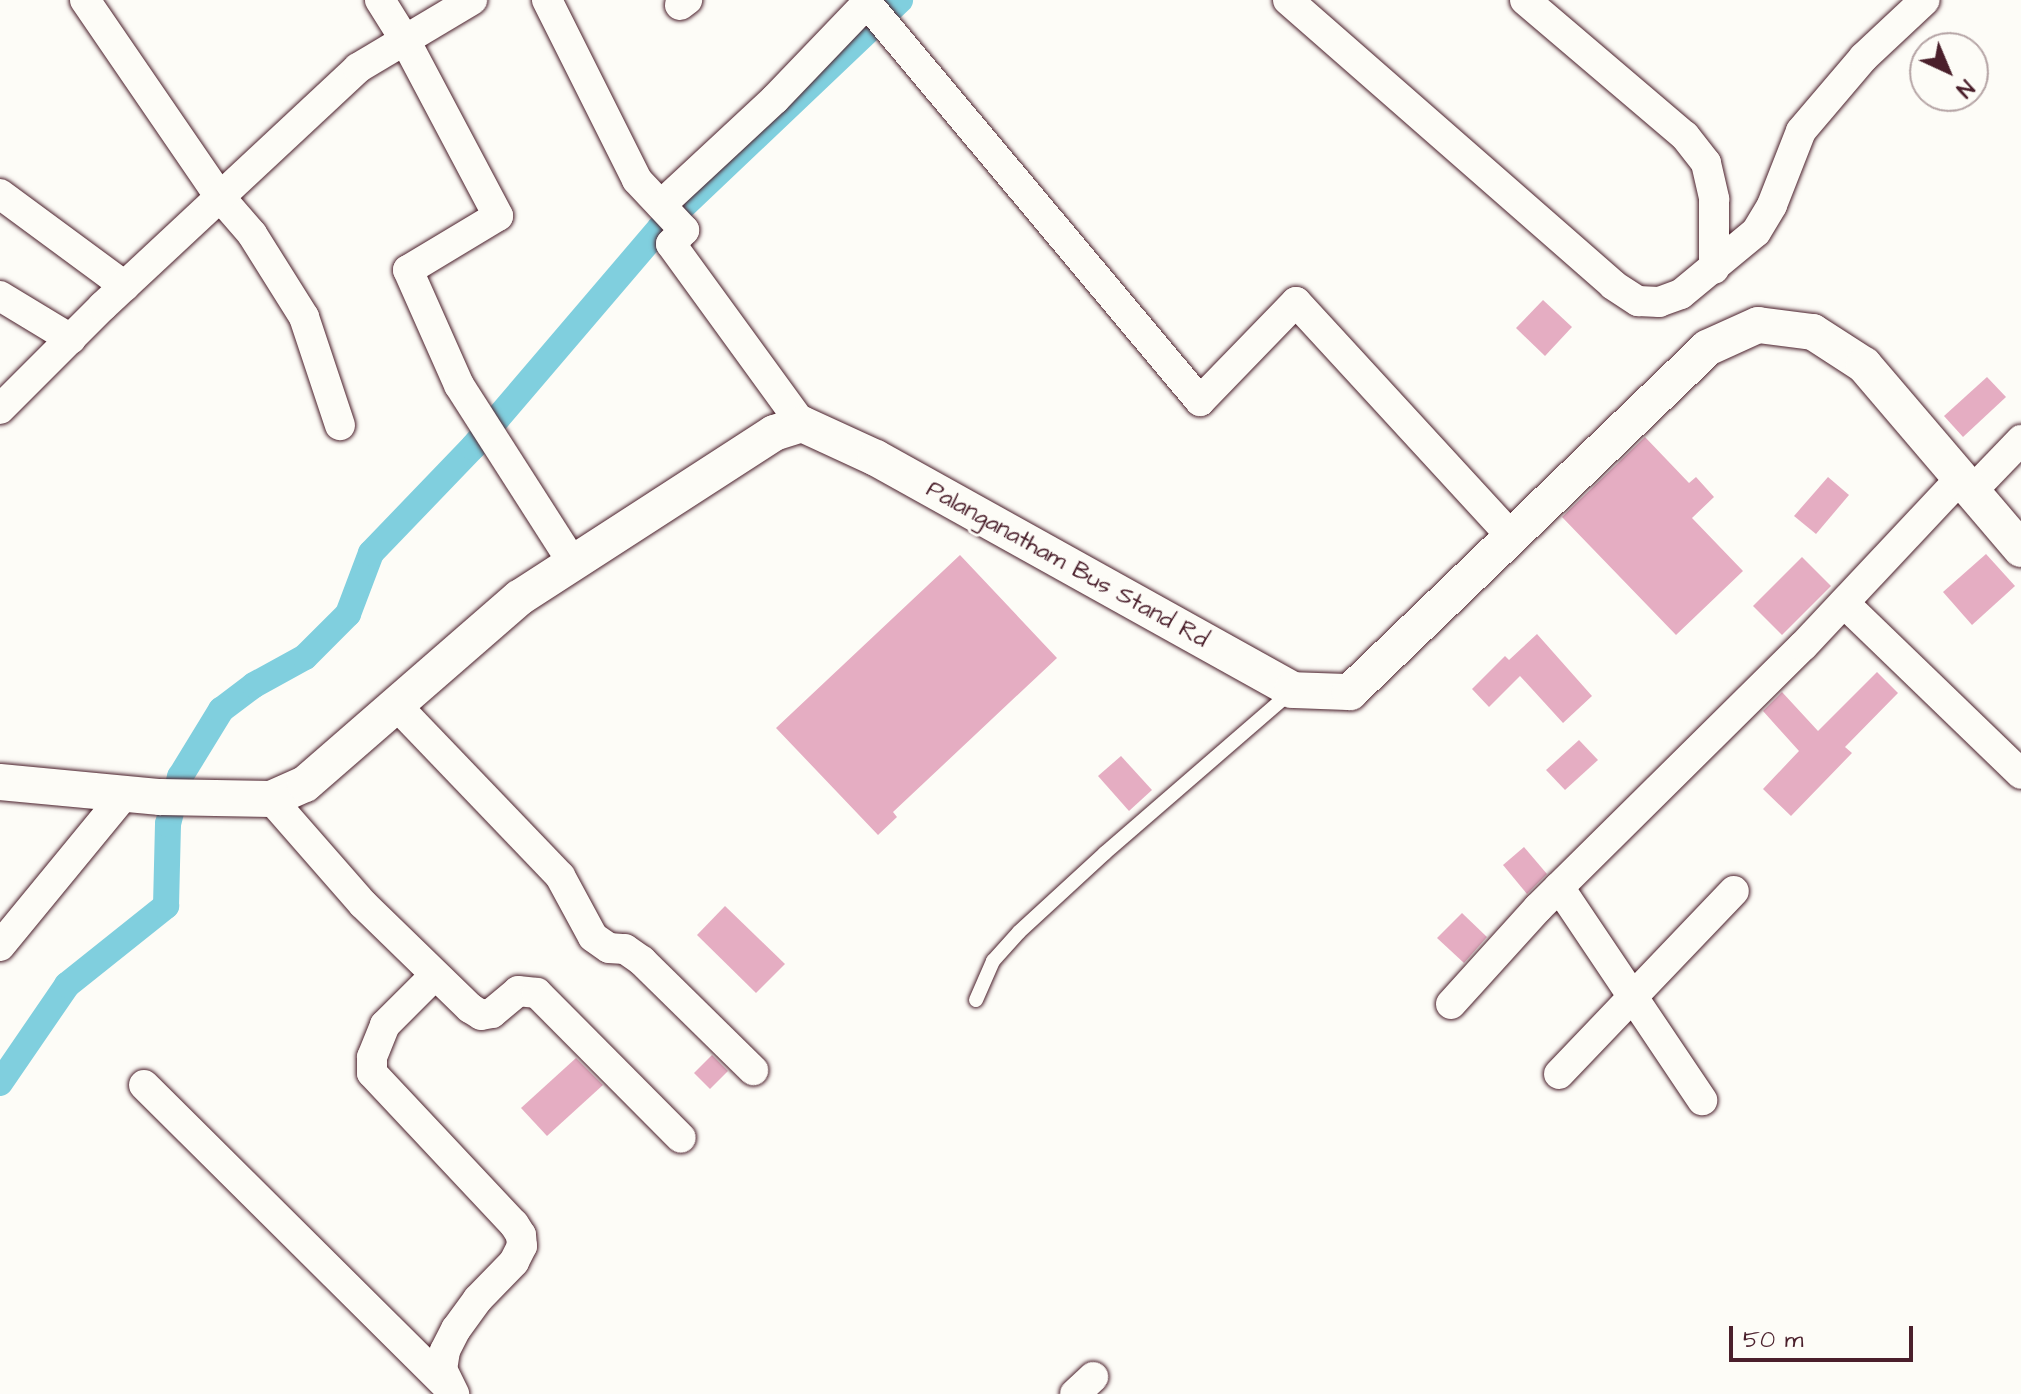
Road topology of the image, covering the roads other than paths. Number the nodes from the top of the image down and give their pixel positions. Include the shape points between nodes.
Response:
1 (85, 0) edge
2 (380, 0) edge
3 (472, 0) edge
4 (547, 0) edge
5 (1288, 0) edge
6 (1525, 0) edge
7 (1925, 0) edge
8 (866, 2) edge
9 (405, 40) junction
10 (0, 194) edge
11 (220, 197) junction
12 (661, 205) junction
13 (1714, 269) junction
14 (125, 286) junction
15 (0, 296) edge
16 (71, 339) junction
17 (0, 409) edge
18 (802, 424) junction
19 (340, 425) dead end
20 (2021, 440) edge
21 (1966, 485) junction
22 (1512, 537) junction
23 (2021, 549) edge
24 (573, 563) junction
25 (1844, 603) junction
26 (1292, 690) junction
27 (396, 705) junction
28 (2021, 774) edge
29 (0, 782) edge
30 (158, 796) junction
31 (271, 799) junction
32 (1559, 887) junction
33 (1734, 891) dead end
34 (0, 946) edge
35 (435, 975) junction
36 (1633, 997) junction
37 (976, 1000) dead end
38 (1451, 1004) dead end
39 (753, 1070) dead end
40 (1559, 1074) dead end
41 (144, 1085) dead end
42 (1702, 1100) dead end
43 (681, 1138) dead end
44 (452, 1392) edge

1 - 11 street
2 - 9 street
3 - 9 street
4 - 12 street via 637,180
5 - 13 street via 1613,285 1638,301 1659,302 1681,294
6 - 13 street via 1685,136 1706,163 1714,199
7 - 13 street via 1825,99 1791,151 1765,220
8 - 12 street via 775,99
8 - 22 street via 1200,401 1296,302
9 - 11 street via 358,68
9 - 24 street via 498,216 408,270 459,385
10 - 14 street
11 - 14 street
11 - 19 street via 252,234 304,317
12 - 18 street via 684,230 671,244
14 - 16 street
15 - 16 street
16 - 17 street
18 - 24 street via 774,433
18 - 26 street, Palanganatham Bus Stand Rd via 876,458
20 - 21 street
21 - 22 street, Palanganatham Bus Stand Rd via 1864,365 1813,332 1758,325 1707,348
21 - 23 street, Palanganatham Bus Stand Rd
21 - 25 street
22 - 26 street, Palanganatham Bus Stand Rd via 1350,692
24 - 27 street via 519,598
25 - 28 street
25 - 32 street
26 - 37 lane via 1019,932 993,961
27 - 31 street via 305,784
27 - 39 street via 560,876 593,937 642,961
29 - 30 street
30 - 31 street
30 - 34 street
31 - 35 street via 315,854
32 - 36 street
32 - 38 street
33 - 36 street
35 - 43 street via 481,1015 492,1013 518,991 537,993
35 - 44 street via 385,1025 372,1057 372,1073 514,1224 522,1246 456,1329 442,1369
36 - 40 street
36 - 42 street
41 - 44 street

